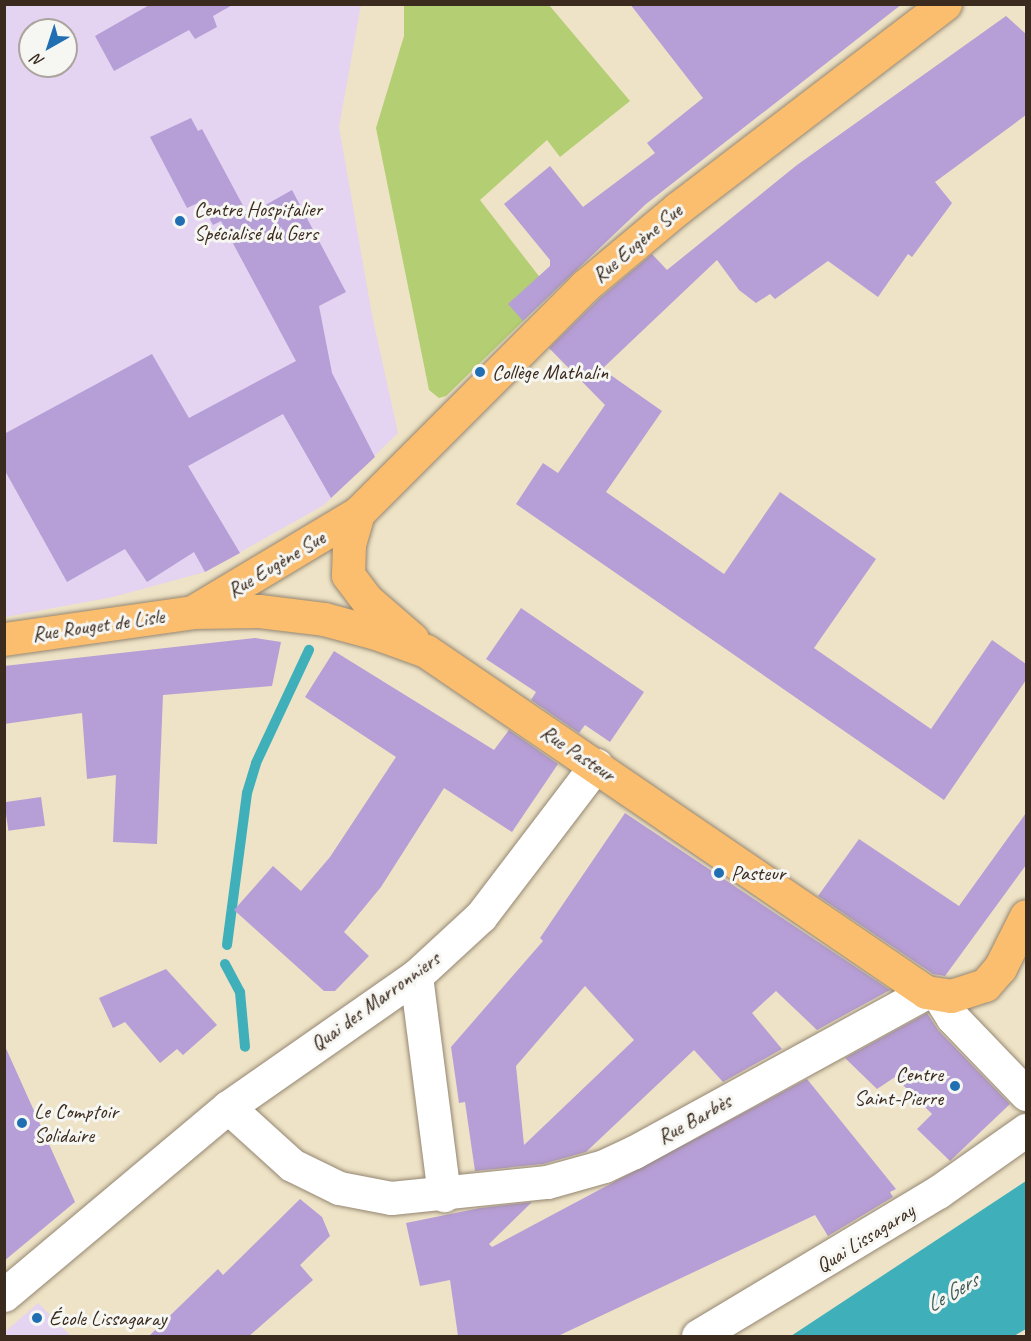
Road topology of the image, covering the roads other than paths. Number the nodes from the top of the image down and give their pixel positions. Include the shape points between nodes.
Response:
1 (945, 4) edge
2 (358, 513) junction
3 (193, 612) junction
4 (4, 639) edge
5 (426, 651) junction
6 (596, 765) junction
7 (1026, 916) edge
8 (416, 976) junction
9 (932, 994) junction
10 (1026, 1094) edge
11 (228, 1107) junction
12 (1026, 1130) edge
13 (444, 1195) junction
14 (4, 1295) edge
15 (698, 1336) edge

1 - 2 main road, Rue Eugène Sue via 678,208 586,285
2 - 3 main road, Rue Eugène Sue
2 - 5 main road, Rue Eugène Sue via 349,545 348,575 367,600
3 - 4 main road, Rue Rouget de Lisle
3 - 5 main road, Rue Pasteur via 259,611 324,620
5 - 6 main road, Rue Pasteur
6 - 8 street, Quai des Marronniers via 481,916
6 - 9 main road, Rue Pasteur
7 - 9 main road via 1000,968 984,985 968,993
8 - 11 street, Quai des Marronniers
8 - 13 street
9 - 10 street
9 - 13 street, Rue Barbès via 604,1166 547,1182
11 - 13 street, Rue Barbès via 292,1165 339,1188 391,1198
11 - 14 street, Quai des Marronniers
12 - 15 street, Quai Lissagaray via 938,1192

